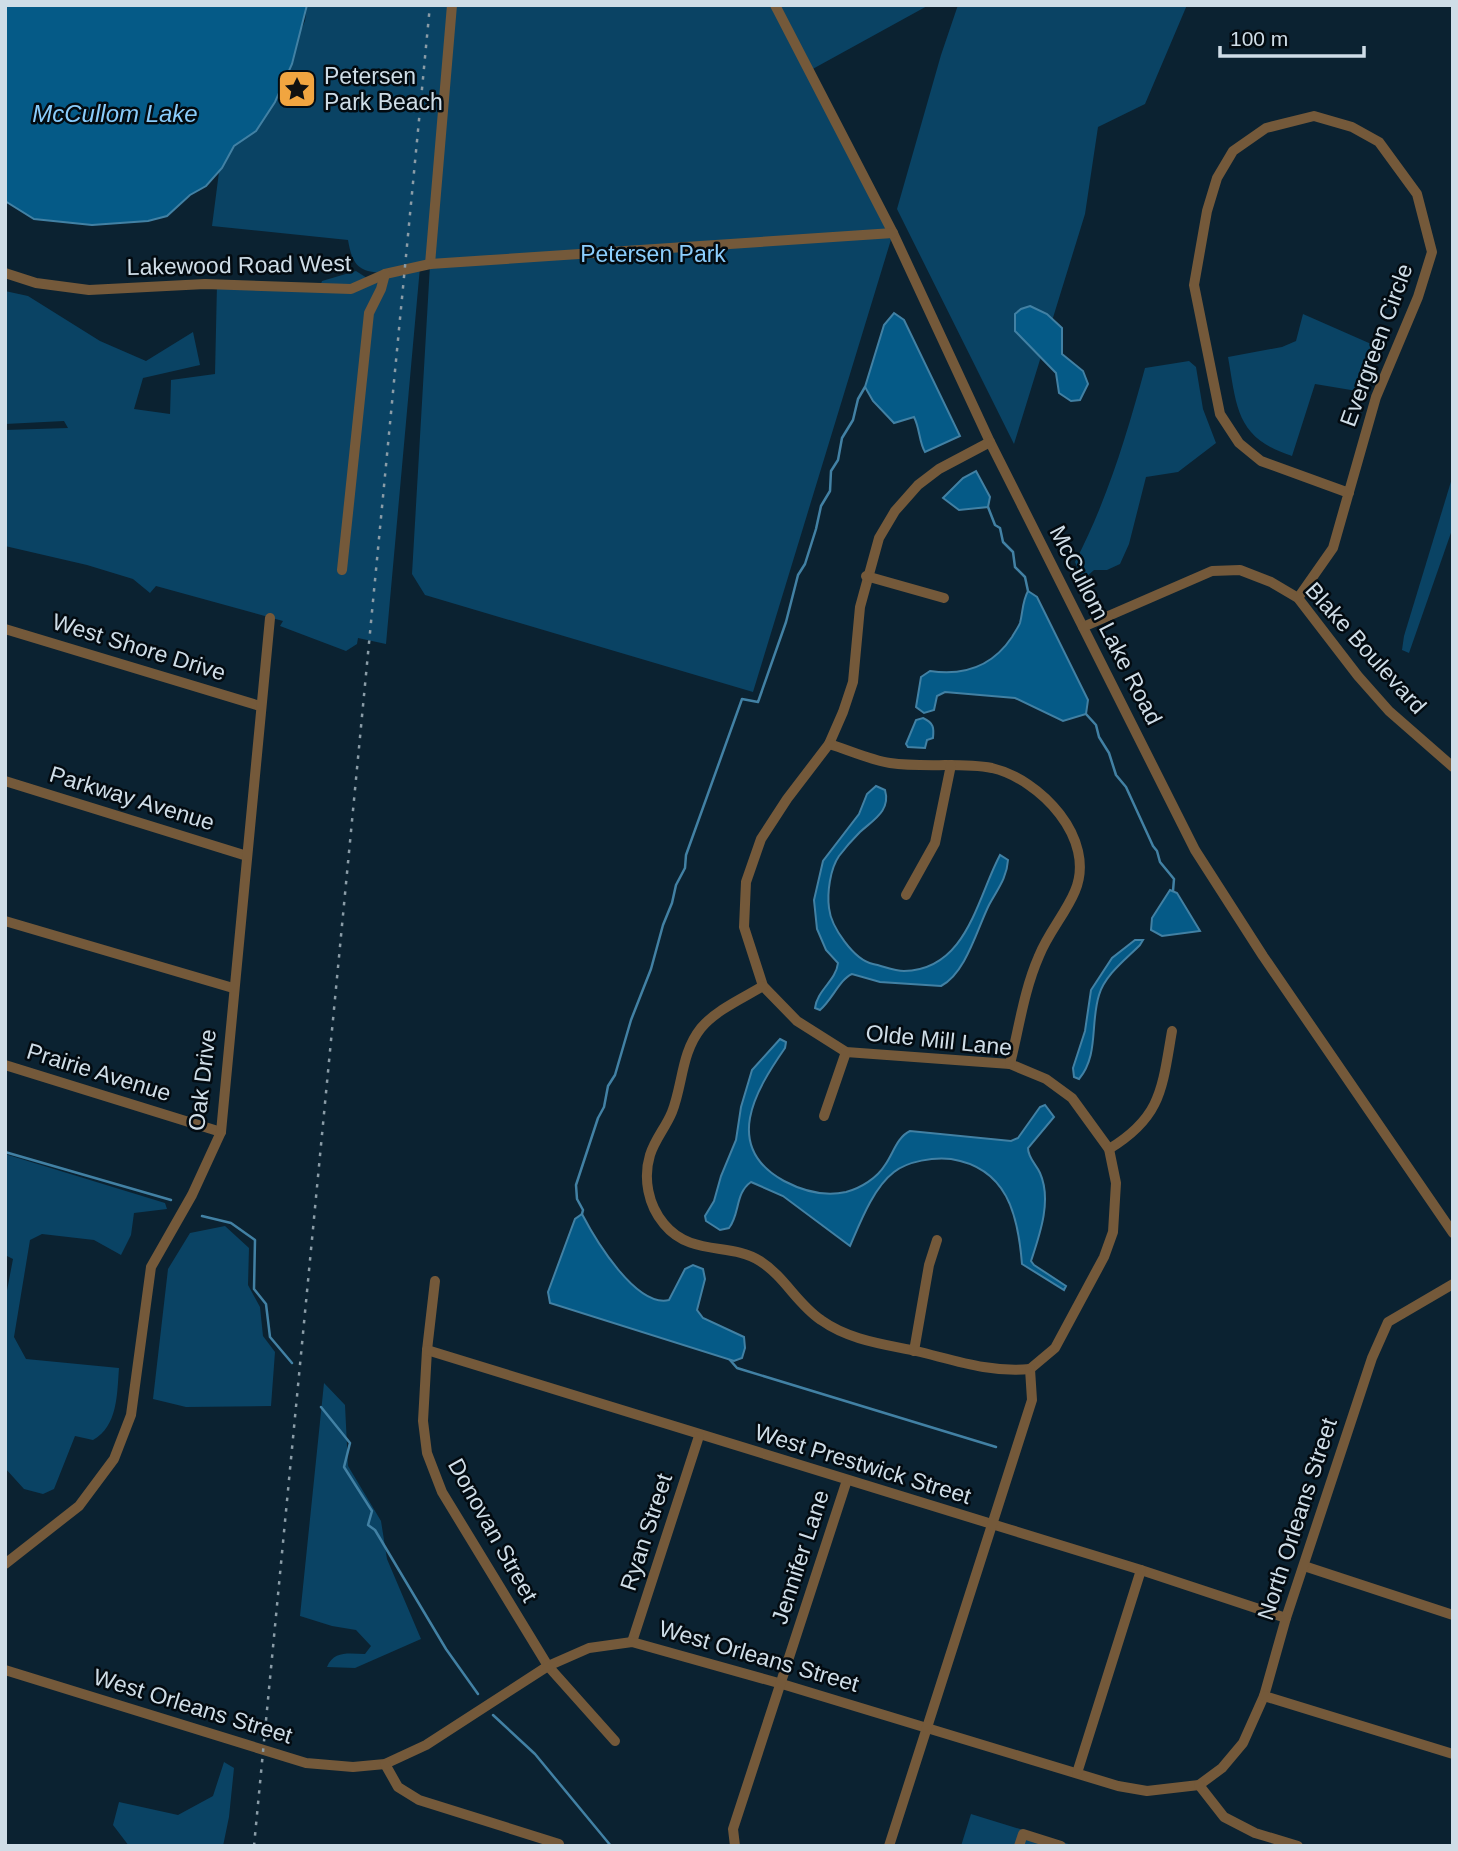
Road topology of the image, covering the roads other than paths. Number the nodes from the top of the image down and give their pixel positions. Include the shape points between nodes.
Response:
1 (452, 5) edge
2 (775, 5) edge
3 (893, 233) junction
4 (430, 264) junction
5 (5, 272) edge
6 (385, 274) junction
7 (990, 442) junction
8 (1349, 493) junction
9 (342, 570) dead end
10 (866, 576) junction
11 (944, 598) dead end
12 (1298, 598) junction
13 (270, 618) dead end
14 (1083, 627) junction
15 (5, 629) edge
16 (260, 706) junction
17 (829, 744) junction
18 (951, 765) junction
19 (1453, 767) edge
20 (5, 781) edge
21 (247, 856) junction
22 (906, 895) dead end
23 (5, 921) edge
24 (762, 986) junction
25 (233, 988) junction
26 (1172, 1031) dead end
27 (846, 1052) junction
28 (1010, 1064) junction
29 (5, 1065) edge
30 (824, 1116) dead end
31 (221, 1132) junction
32 (1109, 1149) junction
33 (1453, 1233) edge
34 (937, 1241) dead end
35 (435, 1281) dead end
36 (1453, 1284) edge
37 (426, 1350) junction
38 (914, 1351) junction
39 (1030, 1369) junction
40 (699, 1436) junction
41 (846, 1480) junction
42 (992, 1525) junction
43 (5, 1564) edge
44 (1304, 1566) junction
45 (1141, 1570) junction
46 (1453, 1615) edge
47 (1286, 1618) junction
48 (632, 1642) junction
49 (548, 1667) junction
50 (5, 1670) edge
51 (782, 1684) junction
52 (1264, 1696) junction
53 (927, 1729) junction
54 (615, 1741) dead end
55 (1453, 1754) edge
56 (385, 1763) junction
57 (1077, 1773) junction
58 (1199, 1785) junction
59 (559, 1844) dead end
60 (735, 1846) edge
61 (889, 1846) edge
62 (1019, 1846) edge
63 (1062, 1846) edge
64 (1298, 1846) edge

1 - 4 street
2 - 3 street, McCullom Lake Road
3 - 4 street, Lakewood Road West
3 - 7 street, McCullom Lake Road
4 - 6 street, Lakewood Road West
5 - 6 street, Lakewood Road West via 36,283 89,290 205,284 351,289
6 - 9 street via 369,313
7 - 10 street, Olde Mill Lane via 918,485 879,538
7 - 14 street, McCullom Lake Road
8 - 8 street, Evergreen Circle via 1376,397 1432,252 1417,194 1379,142 1352,127 1314,117 1266,128 1233,151 1217,178 1207,211 1194,285 1220,414 1239,443 1261,461
8 - 12 street, Evergreen Circle via 1333,548
10 - 11 street
10 - 17 street, Olde Mill Lane via 853,682
12 - 14 street, Blake Boulevard via 1240,570 1212,571
12 - 19 street, Blake Boulevard via 1389,712
13 - 16 street, Oak Drive
14 - 33 street, McCullom Lake Road via 1195,850
15 - 16 street, West Shore Drive
16 - 21 street, Oak Drive
17 - 18 street via 889,763
17 - 24 street, Olde Mill Lane via 761,839 746,882 744,927
18 - 22 street via 934,843
18 - 28 street via 992,768 1035,789 1069,827 1077,846 1081,871 1075,891 1038,957
20 - 21 street, Parkway Avenue
21 - 25 street, Oak Drive
23 - 25 street
24 - 27 street, Olde Mill Lane via 797,1021
24 - 38 street via 702,1027 684,1058 672,1113 650,1154 647,1182 653,1208 665,1226 688,1242 758,1260 778,1274 819,1319 843,1333
25 - 31 street, Oak Drive
26 - 32 street via 1161,1090 1149,1116
27 - 28 street, Olde Mill Lane
27 - 30 street
28 - 32 street, Olde Mill Lane via 1046,1079 1072,1098
29 - 31 street, Prairie Avenue
31 - 43 street, Oak Drive via 151,1267 131,1415 114,1459 79,1506
32 - 39 street, Olde Mill Lane via 1116,1183 1113,1232 1055,1348
34 - 38 street
35 - 37 street, Donovan Street
36 - 44 street, North Orleans Street via 1388,1322 1372,1357
37 - 40 street, West Prestwick Street
37 - 49 street, Donovan Street via 423,1421 427,1452 442,1492
38 - 39 street via 988,1369
39 - 42 street via 1032,1400
40 - 41 street, West Prestwick Street
40 - 48 street, Ryan Street
41 - 42 street, West Prestwick Street
41 - 51 street, Jennifer Lane
42 - 45 street, West Prestwick Street
42 - 53 street
44 - 46 street
44 - 47 street, North Orleans Street
45 - 47 street, West Prestwick Street
45 - 57 street
47 - 52 street, North Orleans Street
48 - 49 street, West Orleans Street via 589,1648
48 - 51 street, West Orleans Street
49 - 54 street, Donovan Street
49 - 56 street, West Orleans Street via 426,1745
50 - 56 street, West Orleans Street via 306,1763 352,1768
51 - 53 street, West Orleans Street
51 - 60 street, Jennifer Lane via 733,1829
52 - 55 street
52 - 58 street, North Orleans Street via 1242,1742 1222,1768
53 - 57 street, West Orleans Street
53 - 61 street
56 - 59 street via 398,1787 419,1800
57 - 58 street, West Orleans Street via 1147,1791
58 - 64 street via 1224,1817 1255,1833
62 - 63 street via 1023,1834

